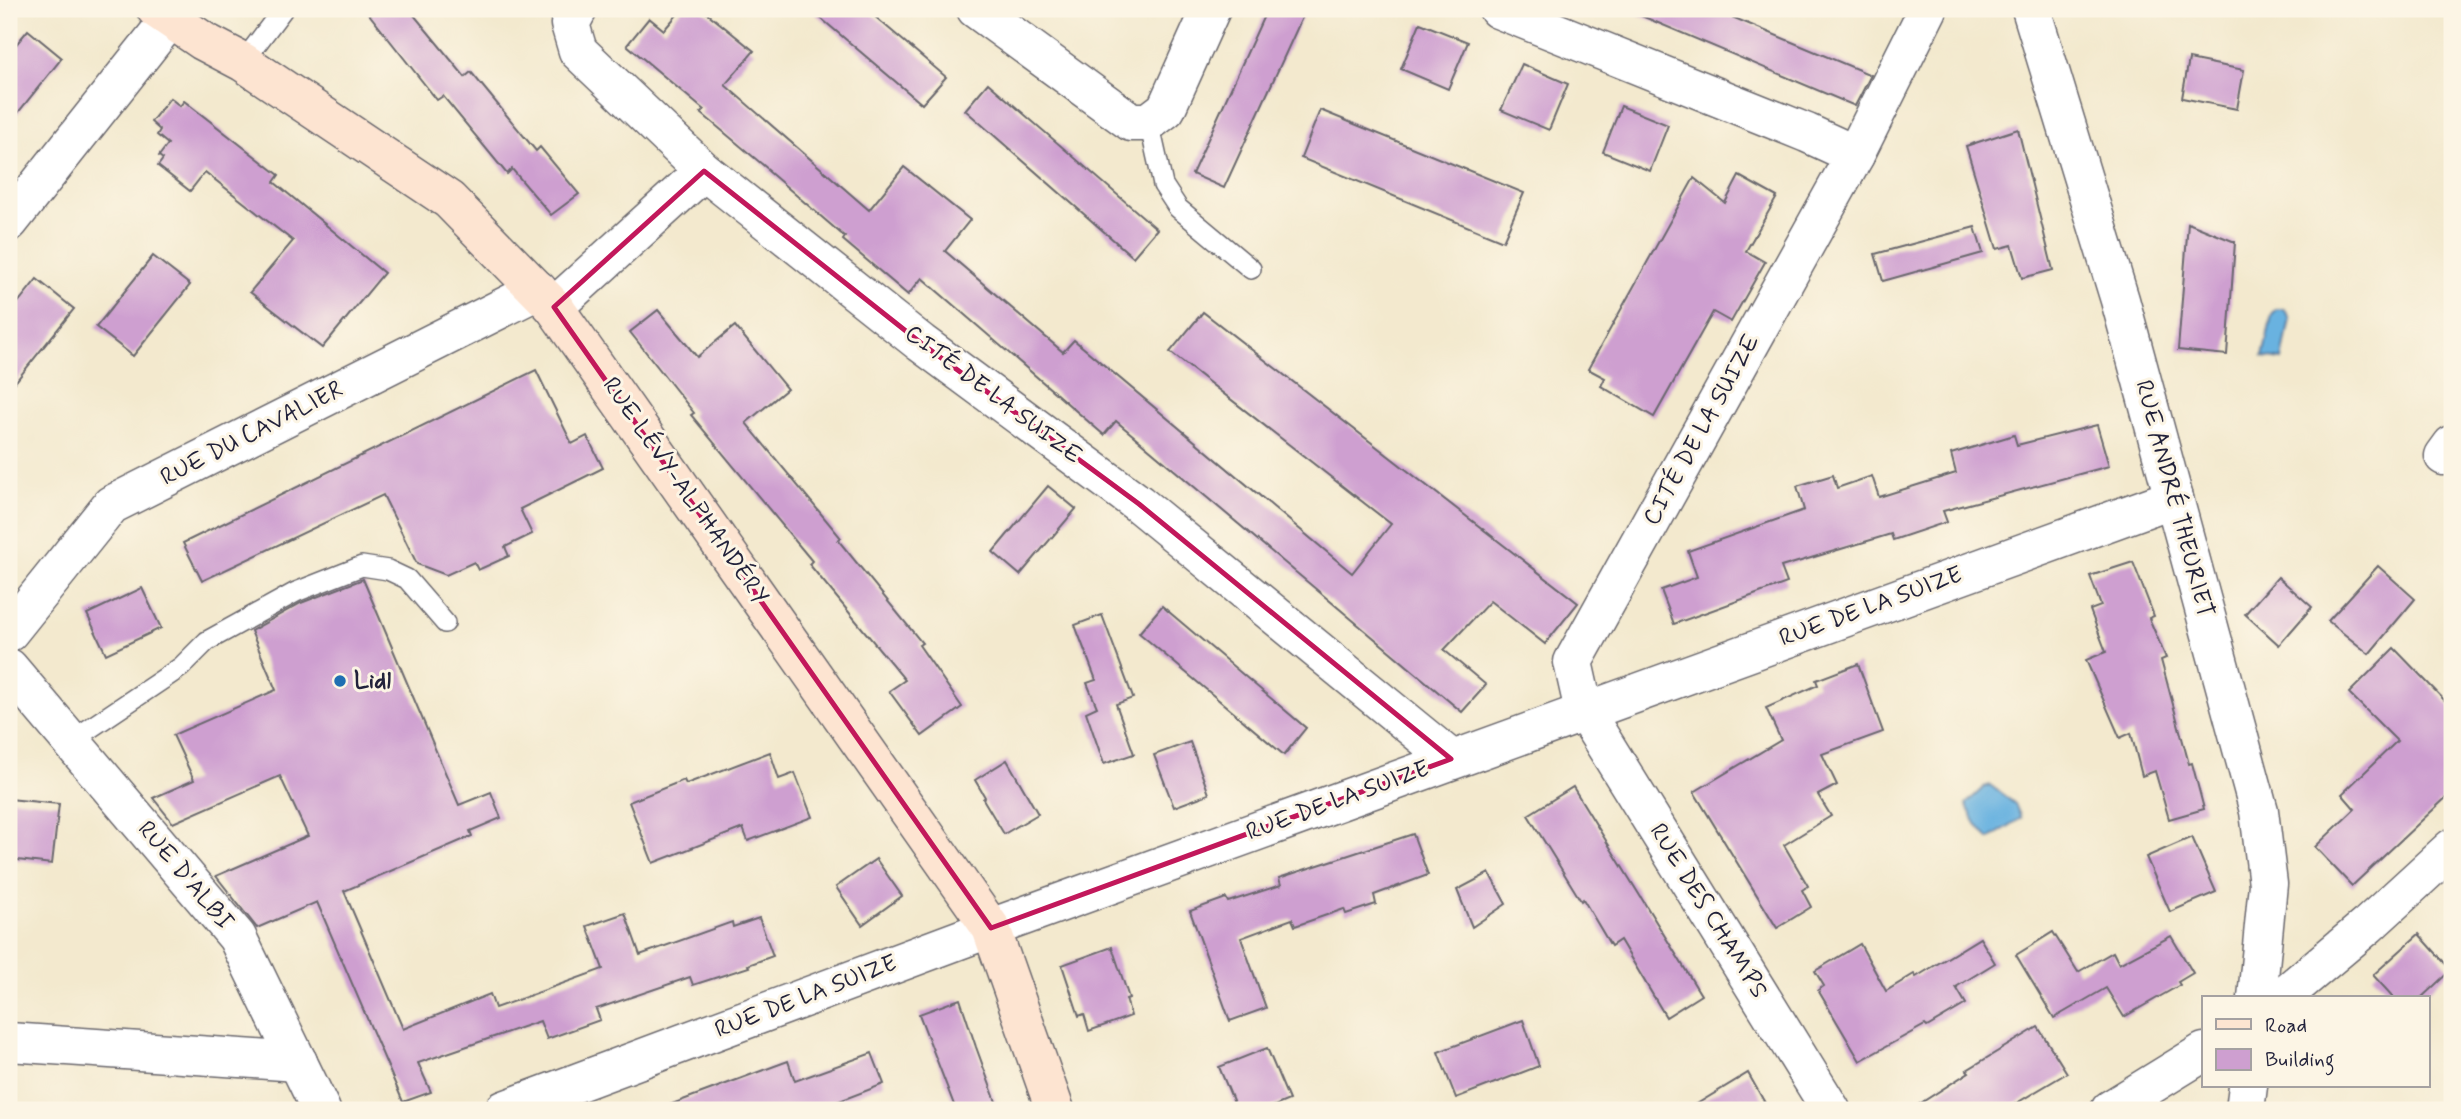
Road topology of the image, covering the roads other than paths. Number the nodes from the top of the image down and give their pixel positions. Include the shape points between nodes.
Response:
1 (283, 9) edge
2 (578, 9) edge
3 (976, 9) edge
4 (1210, 9) edge
5 (1498, 9) edge
6 (1928, 9) edge
7 (2031, 9) edge
8 (163, 14) edge
9 (243, 62) junction
10 (1150, 122) junction
11 (1855, 155) junction
12 (704, 171) junction
13 (9, 222) edge
14 (1251, 269) dead end
15 (546, 298) junction
16 (2174, 498) junction
17 (446, 623) dead end
18 (9, 632) edge
19 (9, 668) edge
20 (1584, 711) junction
21 (71, 741) junction
22 (1451, 759) junction
23 (2452, 848) edge
24 (991, 928) junction
25 (2257, 996) edge
26 (2283, 996) edge
27 (9, 1042) edge
28 (2202, 1053) edge
29 (298, 1062) junction
30 (2248, 1088) edge
31 (321, 1110) edge
32 (504, 1110) edge
33 (1055, 1110) edge
34 (1831, 1110) edge
35 (2110, 1110) edge
36 (2245, 1110) edge

1 - 9 lane
2 - 12 street, CITÉ DE LA SUIZE via 570,24 578,51
3 - 10 street via 1131,121
4 - 10 street via 1166,109
5 - 11 street
6 - 11 street, CITÉ DE LA SUIZE
7 - 16 street, RUE ANDRÉ THEURIET via 2120,300
8 - 9 street, RUE LÉVY-ALPHANDÉRY
8 - 13 street
9 - 15 street, RUE LÉVY-ALPHANDÉRY via 449,200
10 - 14 lane via 1163,185 1178,208
11 - 20 street, CITÉ DE LA SUIZE via 1573,663
12 - 15 street, RUE DU CAVALIER
12 - 22 street, CITÉ DE LA SUIZE via 921,343 1139,503
15 - 18 street, RUE DU CAVALIER via 111,505
15 - 24 street, RUE LÉVY-ALPHANDÉRY
16 - 20 street, RUE DE LA SUIZE
16 - 25 street, RUE ANDRÉ THEURIET via 2259,811 2268,884
17 - 21 lane via 407,579 362,566 296,592 207,641 181,667
19 - 21 street, RUE D'ALBI
20 - 22 street, RUE DE LA SUIZE
20 - 34 street, RUE DES CHAMPS
21 - 29 street, RUE D'ALBI via 237,937
22 - 24 street, RUE DE LA SUIZE
23 - 26 street
24 - 32 street, RUE DE LA SUIZE
24 - 33 street, RUE LÉVY-ALPHANDÉRY
27 - 29 street
28 - 35 street
29 - 31 street, RUE D'ALBI
30 - 36 street

